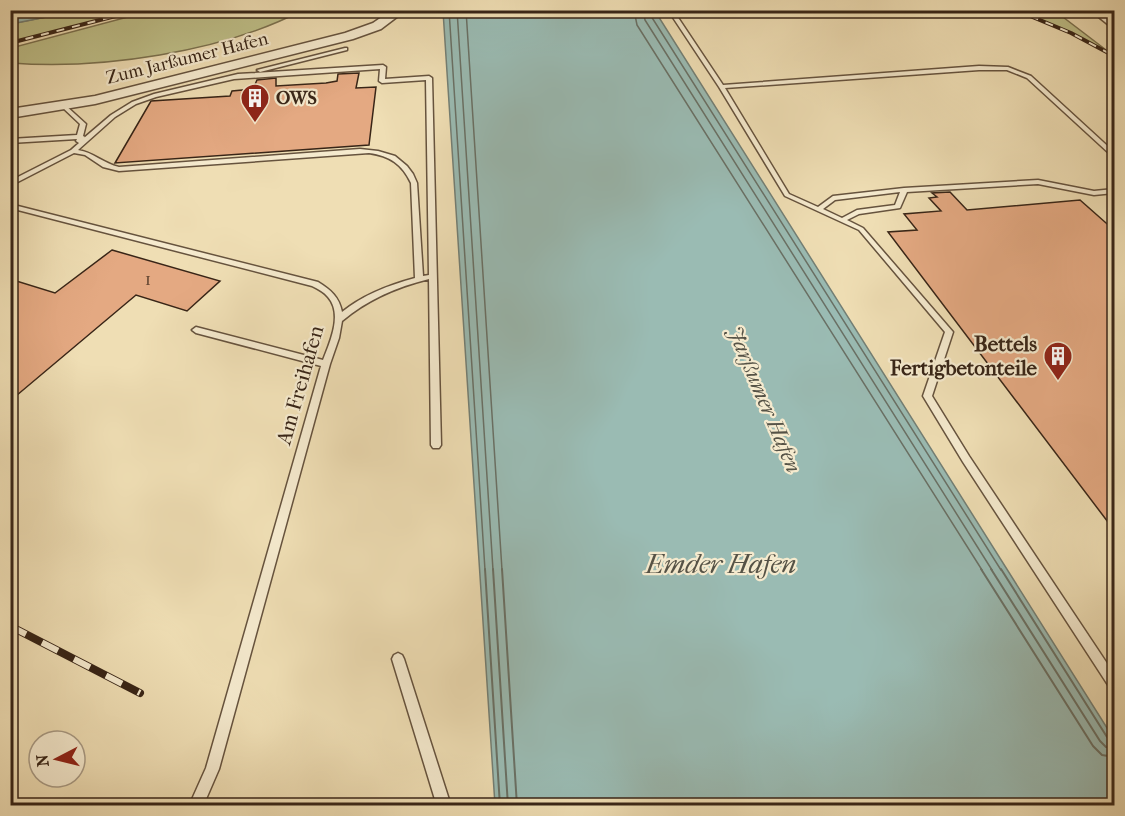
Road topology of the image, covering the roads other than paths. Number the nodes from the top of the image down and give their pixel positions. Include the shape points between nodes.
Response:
1 (400, 10) edge
2 (670, 10) edge
3 (1096, 10) edge
4 (1114, 23) edge
5 (345, 49) dead end
6 (302, 54) junction
7 (318, 71) junction
8 (234, 76) junction
9 (722, 87) junction
10 (64, 106) junction
11 (10, 114) edge
12 (82, 137) junction
13 (10, 141) edge
14 (73, 151) junction
15 (1114, 155) edge
16 (10, 184) edge
17 (904, 189) junction
18 (1114, 192) edge
19 (10, 206) edge
20 (819, 209) junction
21 (842, 220) junction
22 (433, 276) junction
23 (419, 279) junction
24 (338, 320) junction
25 (196, 330) dead end
26 (326, 364) junction
27 (436, 445) dead end
28 (398, 659) dead end
29 (1114, 684) edge
30 (196, 806) edge
31 (444, 806) edge

1 - 6 street, Zum Jarßumer Hafen via 387,21
2 - 9 lane
3 - 4 street
5 - 6 lane
6 - 7 lane
6 - 8 lane
6 - 10 street, Zum Jarßumer Hafen
7 - 8 lane
7 - 22 lane via 383,67 382,81 429,78
8 - 14 lane via 134,104 113,116
9 - 15 lane via 1008,69 1033,80
9 - 20 lane via 787,195
10 - 11 street, Zum Jarßumer Hafen
10 - 12 lane via 83,124
12 - 13 lane
12 - 14 lane
14 - 16 lane
14 - 23 lane via 87,152 103,166 119,170 360,151 388,154 401,161 414,183
17 - 18 lane via 1038,182 1094,193
17 - 20 lane via 832,198
17 - 21 lane via 898,207 857,212
19 - 24 lane, Am Freihafen via 315,284 337,303
20 - 21 lane
21 - 29 lane via 861,229 949,332 927,396
22 - 23 lane
22 - 27 lane
23 - 24 lane via 377,293 352,306
24 - 26 lane, Am Freihafen
25 - 26 lane
26 - 30 lane, Am Freihafen via 213,769
28 - 31 lane

